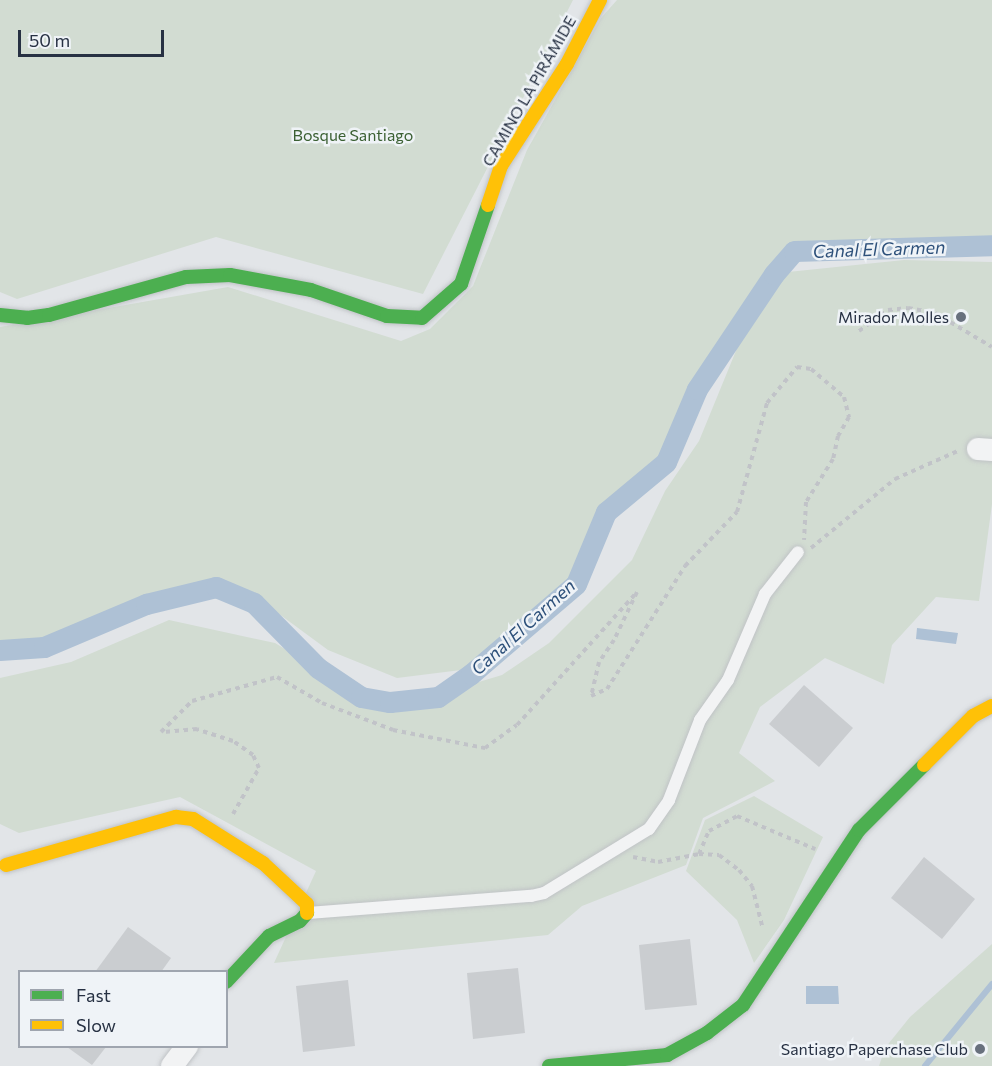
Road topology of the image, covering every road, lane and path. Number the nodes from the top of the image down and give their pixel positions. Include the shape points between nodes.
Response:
1 (600, 0) edge
2 (0, 315) edge
3 (860, 331) dead end
4 (992, 347) edge
5 (985, 450) edge
6 (798, 552) junction
7 (992, 706) edge
8 (231, 818) dead end
9 (814, 849) dead end
10 (612, 852) junction
11 (699, 854) junction
12 (6, 865) dead end
13 (307, 914) junction
14 (764, 935) dead end
15 (228, 980) edge
16 (186, 1048) edge
17 (172, 1066) edge
18 (549, 1066) edge

1 - 2 street, CAMINO LA PIRÁMIDE via 567,64 501,166 461,284 422,318 387,316 311,290 230,275 186,277 49,315
3 - 4 path via 888,310 908,308 934,313
5 - 6 path via 950,452 896,479 815,547
6 - 8 path via 803,546 807,501 833,459 838,436 849,417 844,397 811,369 797,367 767,403 737,512 685,566 607,689 591,696 599,662 637,592 517,725 485,748 393,730 322,703 277,677 192,701 161,732 197,729 233,741 253,755 259,768
6 - 10 lane via 765,594 728,680 700,720 661,816 649,829
7 - 18 street via 973,716 859,830 743,1005 707,1033 667,1055
9 - 11 path via 737,816 709,831
10 - 11 path via 658,862
10 - 13 lane via 544,893 531,896
11 - 14 path via 719,855 740,870 760,904
12 - 13 street via 176,817 193,819 263,863 290,885 307,904
13 - 15 street via 269,936
16 - 17 street

